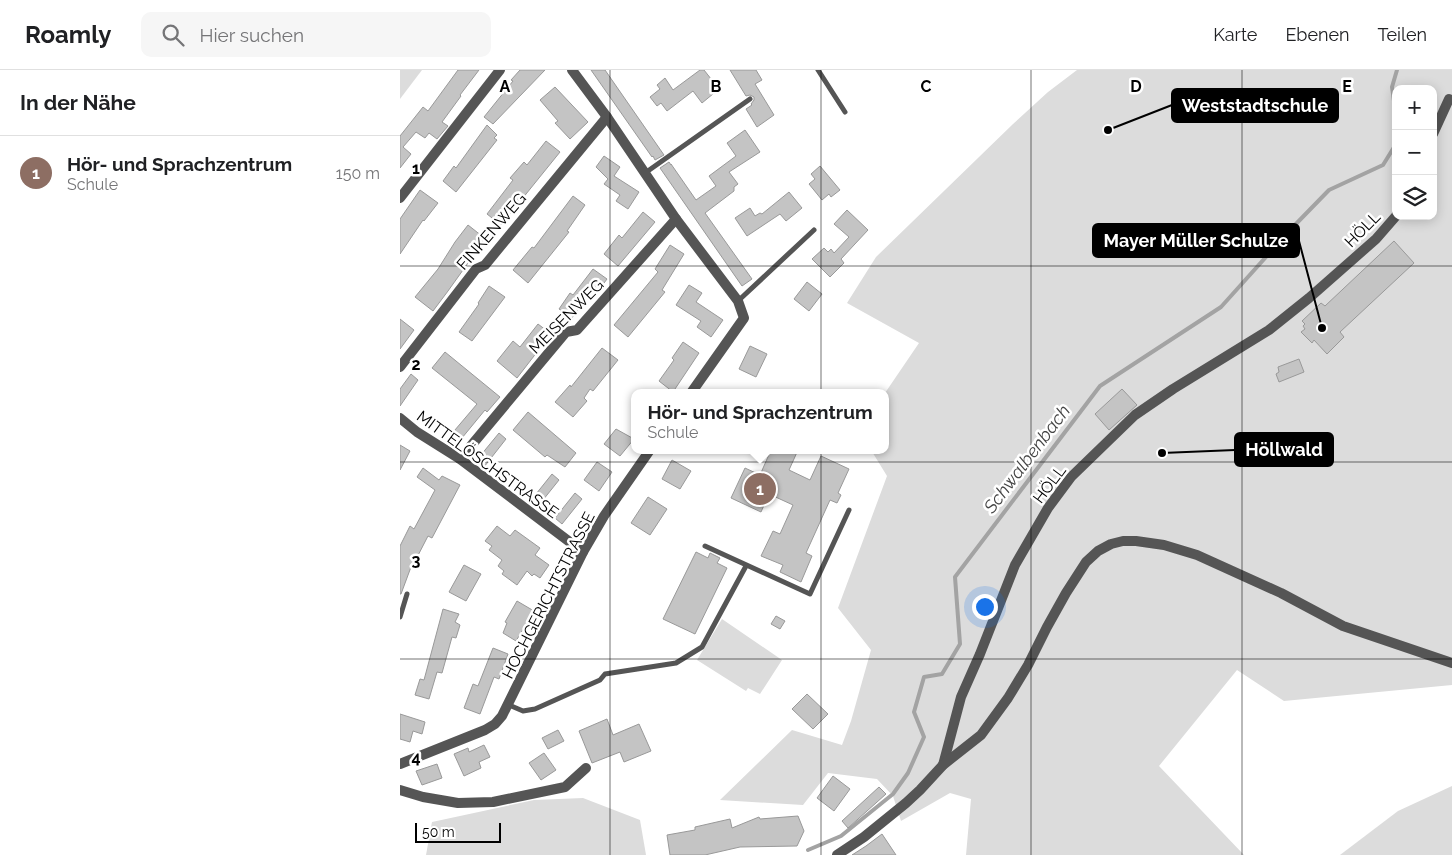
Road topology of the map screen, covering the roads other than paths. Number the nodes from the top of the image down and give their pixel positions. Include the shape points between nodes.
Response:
1 (500, 70) edge
2 (572, 70) edge
3 (818, 70) edge
4 (750, 99) dead end
5 (1449, 99) dead end
6 (845, 112) dead end
7 (607, 117) junction
8 (1435, 130) edge
9 (645, 174) junction
10 (400, 198) edge
11 (676, 219) junction
12 (1393, 220) edge
13 (814, 230) dead end
14 (738, 301) junction
15 (400, 367) edge
16 (694, 389) edge
17 (400, 418) edge
18 (647, 454) edge
19 (460, 459) junction
20 (849, 510) dead end
21 (705, 546) dead end
22 (582, 552) junction
23 (746, 566) junction
24 (408, 594) dead end
25 (400, 617) edge
26 (1452, 663) edge
27 (509, 705) junction
28 (400, 764) edge
29 (943, 765) junction
30 (586, 768) dead end
31 (400, 790) edge
32 (837, 855) edge

1 - 10 street
2 - 7 street
3 - 6 lane
4 - 9 lane
5 - 8 street
7 - 9 street
7 - 15 street, FINKENWEG via 485,265 476,269
9 - 11 street
11 - 14 street
11 - 19 street, MEISENWEG via 577,330 566,332
12 - 29 street, HÖLL via 1376,239 1269,330 1135,415 1071,477 1048,508 1016,565 961,697
13 - 14 lane
14 - 16 street via 744,318
17 - 19 street, MITTELÖSCHSTRASSE
18 - 22 street, HOCHGERICHTSTRASSE
19 - 22 street, MITTELÖSCHSTRASSE
20 - 23 lane via 810,594
21 - 23 lane
22 - 27 street, HOCHGERICHTSTRASSE
23 - 27 lane, HOCHGERICHTSTRASSE via 702,647 680,661 605,674 600,680 535,709 523,711
24 - 25 lane
26 - 29 street via 1343,626 1281,592 1197,555 1164,545 1123,541 1098,551 1086,562 1008,698 981,735
27 - 28 street, HOCHGERICHTSTRASSE via 495,724 486,730
29 - 32 street, HÖLL via 906,803
30 - 31 street via 565,786 493,802 458,803

